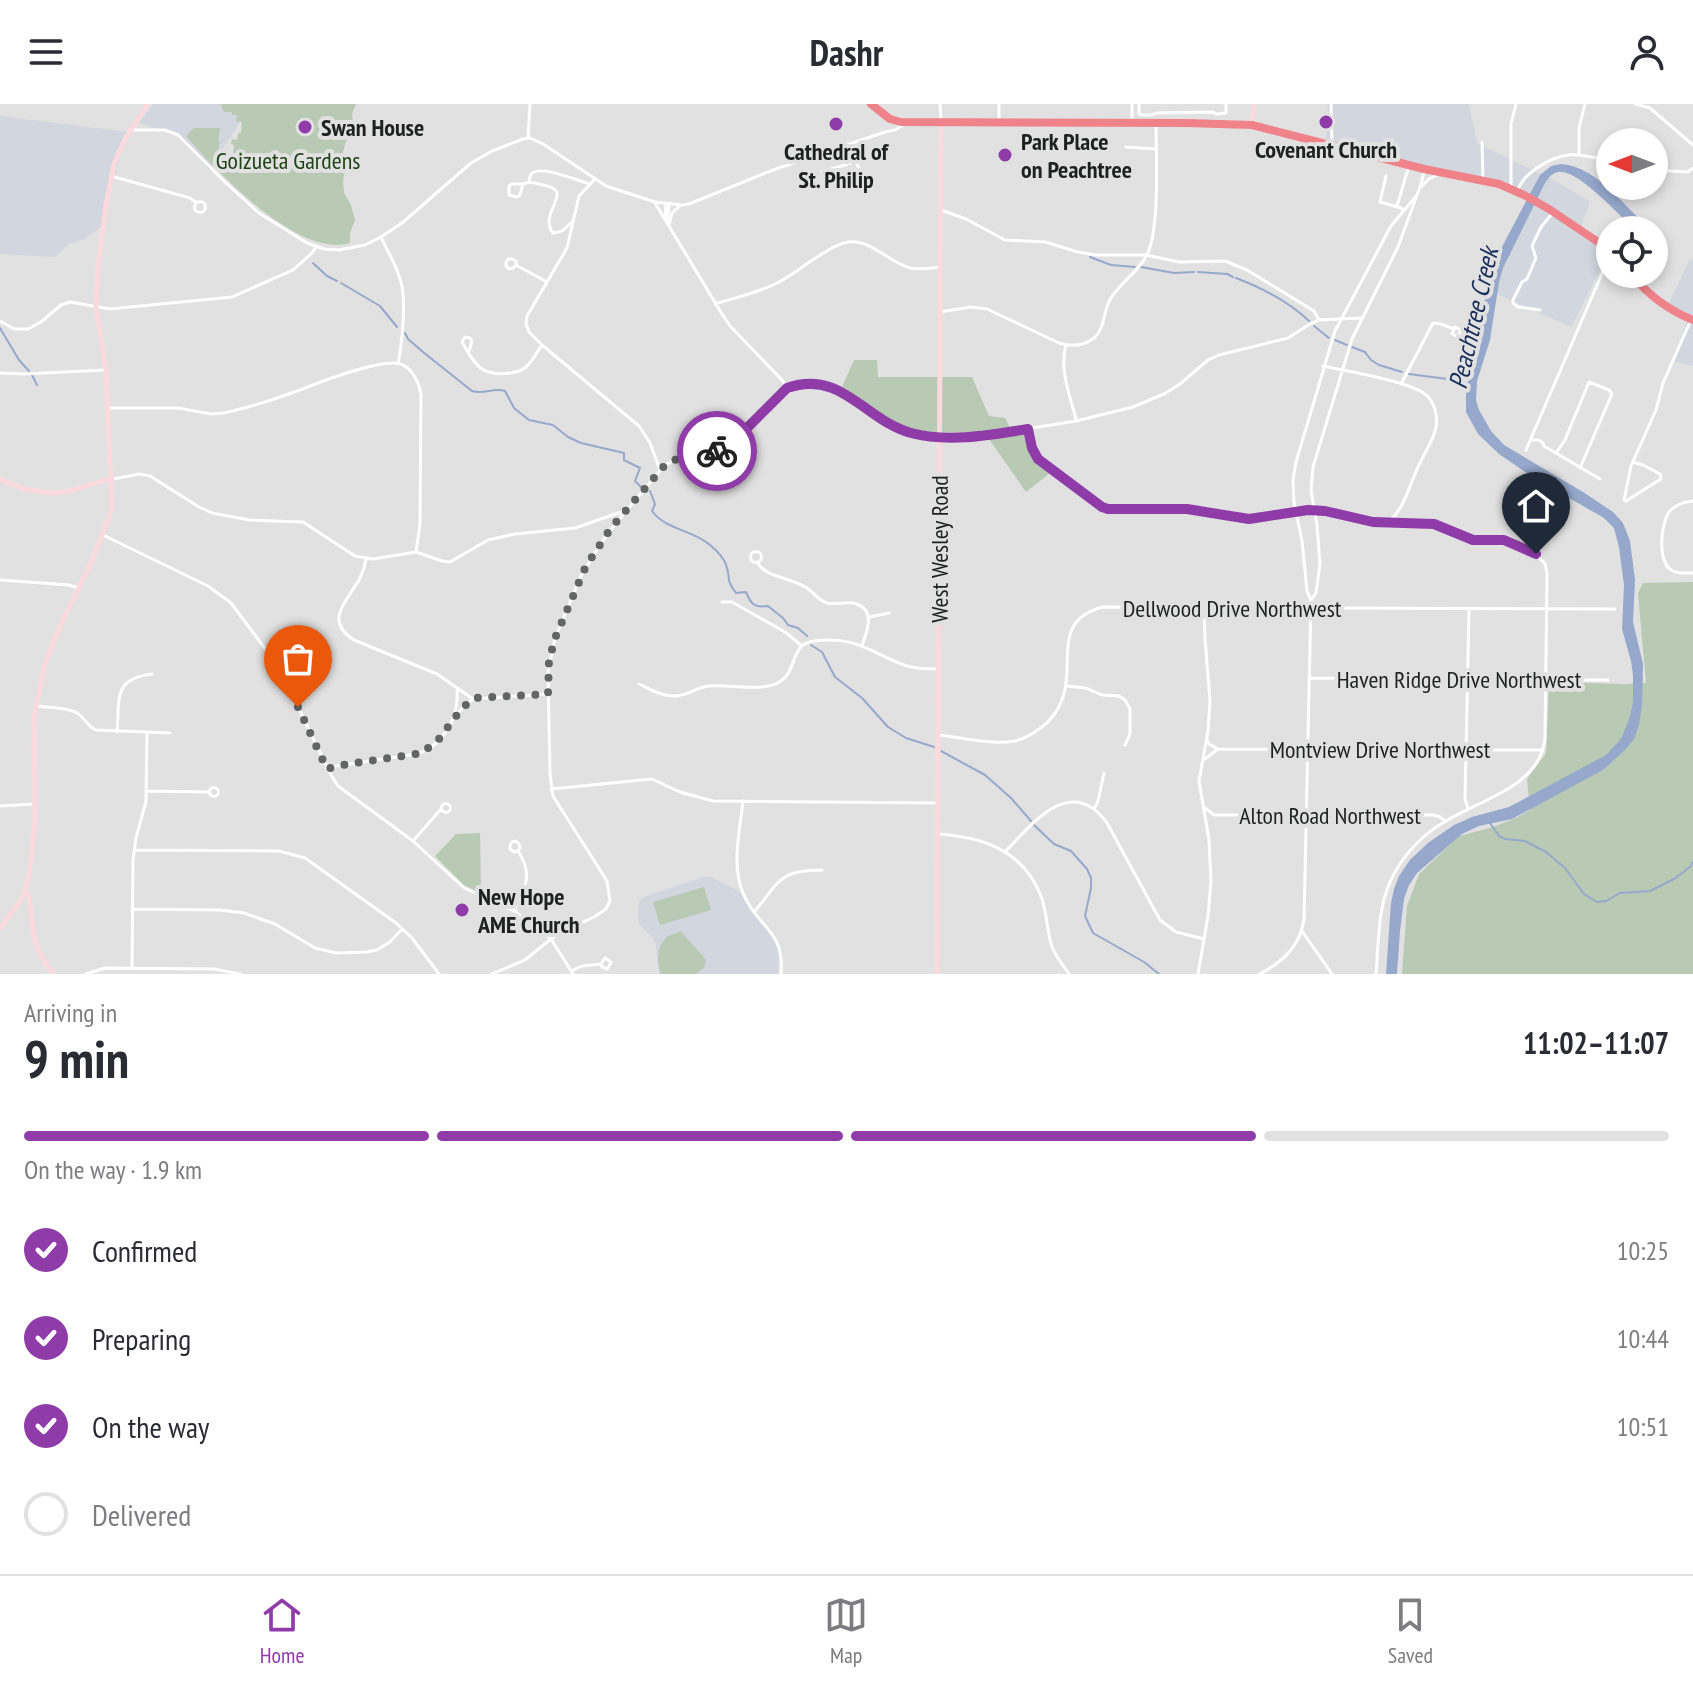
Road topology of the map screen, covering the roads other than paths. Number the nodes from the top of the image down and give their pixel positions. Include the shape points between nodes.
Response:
1 (148, 104) edge
2 (530, 104) edge
3 (871, 104) edge
4 (940, 104) edge
5 (999, 104) edge
6 (1132, 104) edge
7 (1139, 104) edge
8 (1226, 104) edge
9 (1254, 104) edge
10 (1331, 104) edge
11 (1516, 104) edge
12 (1585, 104) edge
13 (1635, 104) edge
14 (1213, 112) junction
15 (888, 123) junction
16 (910, 123) junction
17 (941, 123) junction
18 (999, 123) junction
19 (1132, 123) junction
20 (1155, 123) junction
21 (1214, 123) junction
22 (1252, 125) junction
23 (131, 130) junction
24 (885, 132) junction
25 (528, 138) junction
26 (1482, 142) dead end
27 (1693, 145) edge
28 (839, 147) junction
29 (1126, 147) dead end
30 (1332, 147) junction
31 (1156, 149) junction
32 (1579, 154) junction
33 (874, 155) dead end
34 (1596, 158) edge
35 (856, 161) junction
36 (845, 165) junction
37 (1409, 165) junction
38 (835, 168) junction
39 (1693, 168) edge
40 (1424, 169) junction
41 (822, 171) dead end
42 (1668, 171) edge
43 (1446, 173) junction
44 (111, 176) junction
45 (1386, 176) dead end
46 (1512, 176) junction
47 (1523, 178) junction
48 (595, 180) junction
49 (1483, 181) junction
50 (529, 182) junction
51 (523, 184) dead end
52 (590, 184) junction
53 (1418, 192) junction
54 (1517, 192) junction
55 (655, 202) junction
56 (197, 203) dead end
57 (668, 204) junction
58 (682, 205) junction
59 (1397, 206) junction
60 (941, 210) junction
61 (1551, 210) junction
62 (1403, 211) junction
63 (573, 221) junction
64 (667, 222) junction
65 (381, 237) junction
66 (1596, 243) edge
67 (316, 247) junction
68 (1146, 255) junction
69 (516, 265) dead end
70 (941, 267) junction
71 (547, 282) junction
72 (1596, 286) edge
73 (1643, 288) edge
74 (715, 304) junction
75 (96, 307) junction
76 (1540, 310) dead end
77 (940, 312) junction
78 (1361, 318) junction
79 (1319, 320) junction
80 (1340, 320) junction
81 (1692, 320) edge
82 (0, 321) edge
83 (1454, 329) dead end
84 (542, 345) junction
85 (1066, 345) junction
86 (468, 353) dead end
87 (398, 364) junction
88 (1323, 366) junction
89 (106, 370) junction
90 (1341, 370) junction
91 (0, 373) edge
92 (1401, 384) junction
93 (787, 388) junction
94 (108, 408) junction
95 (1076, 421) junction
96 (1028, 429) junction
97 (940, 437) junction
98 (1531, 440) junction
99 (1526, 450) dead end
100 (1556, 453) junction
101 (1633, 462) junction
102 (1580, 468) junction
103 (660, 470) junction
104 (0, 479) edge
105 (112, 479) junction
106 (1600, 479) dead end
107 (1693, 501) edge
108 (627, 510) junction
109 (1314, 510) junction
110 (1296, 512) junction
111 (1389, 522) junction
112 (103, 535) junction
113 (416, 552) junction
114 (366, 559) junction
115 (757, 562) dead end
116 (1693, 573) edge
117 (0, 580) edge
118 (79, 588) junction
119 (1311, 600) junction
120 (722, 602) dead end
121 (1204, 607) junction
122 (1311, 608) junction
123 (1469, 609) junction
124 (1547, 609) junction
125 (1615, 609) dead end
126 (889, 613) dead end
127 (869, 617) junction
128 (801, 645) junction
129 (862, 645) junction
130 (938, 669) junction
131 (152, 674) dead end
132 (1310, 678) junction
133 (1467, 679) junction
134 (1546, 679) junction
135 (1608, 680) dead end
136 (639, 684) dead end
137 (1066, 686) junction
138 (456, 687) junction
139 (548, 694) junction
140 (473, 699) junction
141 (36, 706) junction
142 (453, 721) junction
143 (117, 732) junction
144 (147, 732) junction
145 (170, 733) dead end
146 (938, 735) junction
147 (1207, 740) junction
148 (1125, 745) dead end
149 (1308, 748) junction
150 (1218, 749) junction
151 (1466, 749) junction
152 (1543, 750) junction
153 (1202, 762) junction
154 (327, 769) junction
155 (1104, 773) dead end
156 (551, 789) junction
157 (147, 791) junction
158 (210, 792) dead end
159 (743, 801) junction
160 (938, 803) junction
161 (35, 804) junction
162 (0, 806) edge
163 (1203, 808) junction
164 (441, 809) dead end
165 (1094, 809) junction
166 (1468, 809) junction
167 (1214, 815) junction
168 (1307, 815) junction
169 (1445, 821) junction
170 (1207, 825) junction
171 (938, 834) junction
172 (413, 841) junction
173 (134, 850) junction
174 (518, 851) dead end
175 (1005, 852) junction
176 (822, 870) dead end
177 (25, 891) junction
178 (133, 909) junction
179 (514, 911) junction
180 (754, 912) junction
181 (0, 928) edge
182 (402, 929) junction
183 (1302, 931) junction
184 (551, 939) junction
185 (1204, 939) junction
186 (601, 964) dead end
187 (132, 968) junction
188 (572, 972) edge
189 (54, 974) edge
190 (86, 974) edge
191 (240, 974) edge
192 (439, 974) edge
193 (492, 974) edge
194 (781, 974) edge
195 (937, 974) edge
196 (1069, 974) edge
197 (1198, 974) edge
198 (1260, 974) edge
199 (1332, 974) edge
200 (1376, 974) edge

1 - 23 street
2 - 25 street
3 - 15 highway
4 - 17 street
5 - 18 street
6 - 19 street
7 - 14 street via 1139,114 1145,115
8 - 14 street via 1226,113
9 - 22 street
10 - 30 street
11 - 46 street
12 - 32 street
13 - 27 street via 1647,106
14 - 21 street
15 - 16 highway
15 - 24 street
16 - 17 highway
16 - 24 street
17 - 18 highway
17 - 60 street, West Wesley Road
18 - 19 highway
19 - 20 highway
20 - 21 highway
20 - 31 street
21 - 22 highway
22 - 30 highway
23 - 44 street
23 - 67 street via 178,135 253,208
24 - 28 street
25 - 48 street
25 - 65 street via 471,163
26 - 49 street
28 - 36 street
28 - 58 street
29 - 31 street
30 - 37 highway
31 - 68 street via 1155,215
32 - 34 street
32 - 47 street via 1555,157
33 - 35 street
35 - 36 street
35 - 38 street via 863,179 841,186
36 - 38 street
37 - 40 highway
37 - 59 street
38 - 41 street
39 - 42 street
40 - 43 highway
40 - 53 street
43 - 49 highway
43 - 53 street via 1429,179
44 - 56 street
44 - 75 street
45 - 59 street via 1380,202
46 - 47 street
46 - 54 street
47 - 54 street
48 - 52 street
48 - 55 street
49 - 54 highway
50 - 51 street
50 - 52 street via 532,174 544,171
50 - 63 street via 554,188 557,201 548,218 553,233
52 - 63 street via 579,196
53 - 62 street
53 - 78 street via 1398,247
54 - 61 highway
55 - 57 street
55 - 64 street
57 - 58 street
57 - 64 street
58 - 64 street
59 - 62 street
60 - 68 street via 1005,240 1045,242 1096,255
60 - 70 street, West Wesley Road
61 - 66 highway
61 - 76 street via 1532,246 1536,258 1513,300 1515,306
62 - 80 street
63 - 71 street via 567,248
64 - 74 street
65 - 67 street via 348,249
65 - 87 street via 402,287
67 - 75 street via 293,270 232,297
68 - 79 street via 1234,264 1314,311
68 - 85 street via 1110,299 1097,336 1082,345
69 - 71 street
70 - 74 street via 909,268 870,247 848,242 775,284
70 - 77 street, West Wesley Road
71 - 84 street via 526,320
72 - 98 street
73 - 81 highway
74 - 93 street
75 - 82 street via 65,303 28,329
75 - 89 street
77 - 85 street via 987,309
77 - 97 street, West Wesley Road
78 - 80 street
78 - 90 street
79 - 80 street
79 - 95 street via 1288,338 1213,357 1144,404
80 - 88 street
81 - 101 street
83 - 92 street via 1433,323
84 - 86 street via 528,365 511,373 484,370
84 - 103 street via 639,426
85 - 95 street via 1063,367
87 - 94 street via 341,375 223,413
87 - 113 street via 413,375 421,394
88 - 90 street
88 - 110 street via 1294,470
89 - 91 street
89 - 94 street
90 - 92 street
90 - 109 street via 1312,473
92 - 111 street via 1429,397 1437,424 1403,504
93 - 97 street via 832,387 897,428
93 - 103 street via 729,446 677,459
94 - 105 street
95 - 96 street
96 - 97 street
96 - 110 street via 1038,459 1102,507 1187,509 1249,519
97 - 130 street, West Wesley Road
98 - 99 street
98 - 100 street
100 - 102 street
100 - 102 street via 1589,382 1609,390 1612,394
101 - 101 street via 1628,476 1626,501 1661,479
102 - 106 street
103 - 108 street
104 - 105 street via 61,493
105 - 112 street via 112,509
105 - 114 street via 147,475 212,513 303,522 348,554
107 - 116 street via 1669,512 1663,524 1666,565
108 - 113 street via 575,528 488,540 450,562
108 - 139 street via 590,559 569,603 551,652
109 - 110 street
109 - 111 street
109 - 119 street via 1320,564
110 - 119 street
111 - 124 street via 1434,524 1473,540 1504,540 1536,554 1546,569
112 - 118 street
112 - 154 street via 229,601 280,670
113 - 114 street
114 - 138 street via 340,609 343,631
115 - 127 street via 766,573 791,580 825,602 858,605
117 - 118 street
118 - 141 street via 49,653
119 - 122 street
120 - 128 street via 732,602
121 - 122 street, Dellwood Drive Northwest
121 - 137 street, Dellwood Drive Northwest via 1107,607 1088,612 1068,637
121 - 147 street via 1210,692
122 - 123 street, Dellwood Drive Northwest
122 - 132 street
123 - 124 street, Dellwood Drive Northwest
123 - 133 street
124 - 125 street, Dellwood Drive Northwest
124 - 134 street
126 - 127 street
127 - 129 street
128 - 129 street via 831,640
128 - 136 street via 788,674 771,686 707,686 675,697
129 - 130 street via 908,666
130 - 146 street, West Wesley Road
131 - 143 street via 132,678 122,687
132 - 133 street, Haven Ridge Drive Northwest
132 - 149 street
133 - 134 street, Haven Ridge Drive Northwest
133 - 151 street
134 - 135 street, Haven Ridge Drive Northwest
134 - 152 street
137 - 146 street, Dellwood Drive Northwest via 1053,716 1025,738 998,742
137 - 148 street via 1125,700 1130,734
138 - 140 street
138 - 142 street
139 - 140 street
139 - 156 street
140 - 142 street
141 - 143 street via 73,711 93,729
141 - 161 street
142 - 154 street via 422,753
143 - 144 street
144 - 145 street
144 - 157 street
146 - 160 street, West Wesley Road
147 - 150 street
147 - 153 street
149 - 150 street, Montview Drive Northwest
149 - 151 street, Montview Drive Northwest
149 - 168 street
150 - 153 street
151 - 152 street, Montview Drive Northwest
151 - 166 street
152 - 166 street via 1517,782
153 - 163 street
154 - 172 street via 343,790
155 - 165 street
156 - 159 street via 652,779 704,800
156 - 184 street via 611,896 603,912
157 - 158 street
157 - 173 street
159 - 160 street
159 - 180 street via 738,873
160 - 171 street, West Wesley Road
161 - 162 street
161 - 177 street
163 - 167 street, Alton Road Northwest
163 - 170 street
164 - 172 street
165 - 175 street via 1074,802 1054,806
165 - 185 street via 1107,823 1160,920 1176,932
166 - 169 street
167 - 168 street, Alton Road Northwest
167 - 170 street, Alton Road Northwest
168 - 169 street, Alton Road Northwest via 1433,815
168 - 183 street
169 - 200 street via 1416,844 1390,881 1382,906
170 - 185 street via 1211,882
171 - 175 street via 976,838
171 - 195 street, West Wesley Road
172 - 179 street via 464,888
173 - 178 street
173 - 182 street via 295,854 315,863
174 - 179 street via 527,879
175 - 196 street via 1033,881 1053,949
176 - 180 street via 784,877
177 - 181 street
177 - 189 street via 36,948
178 - 182 street via 244,913 336,953 377,950
178 - 187 street
179 - 184 street
180 - 194 street via 778,942
182 - 192 street
183 - 198 street via 1285,958
183 - 199 street
184 - 188 street
184 - 193 street via 525,960
185 - 197 street
186 - 188 street
187 - 190 street
187 - 191 street

